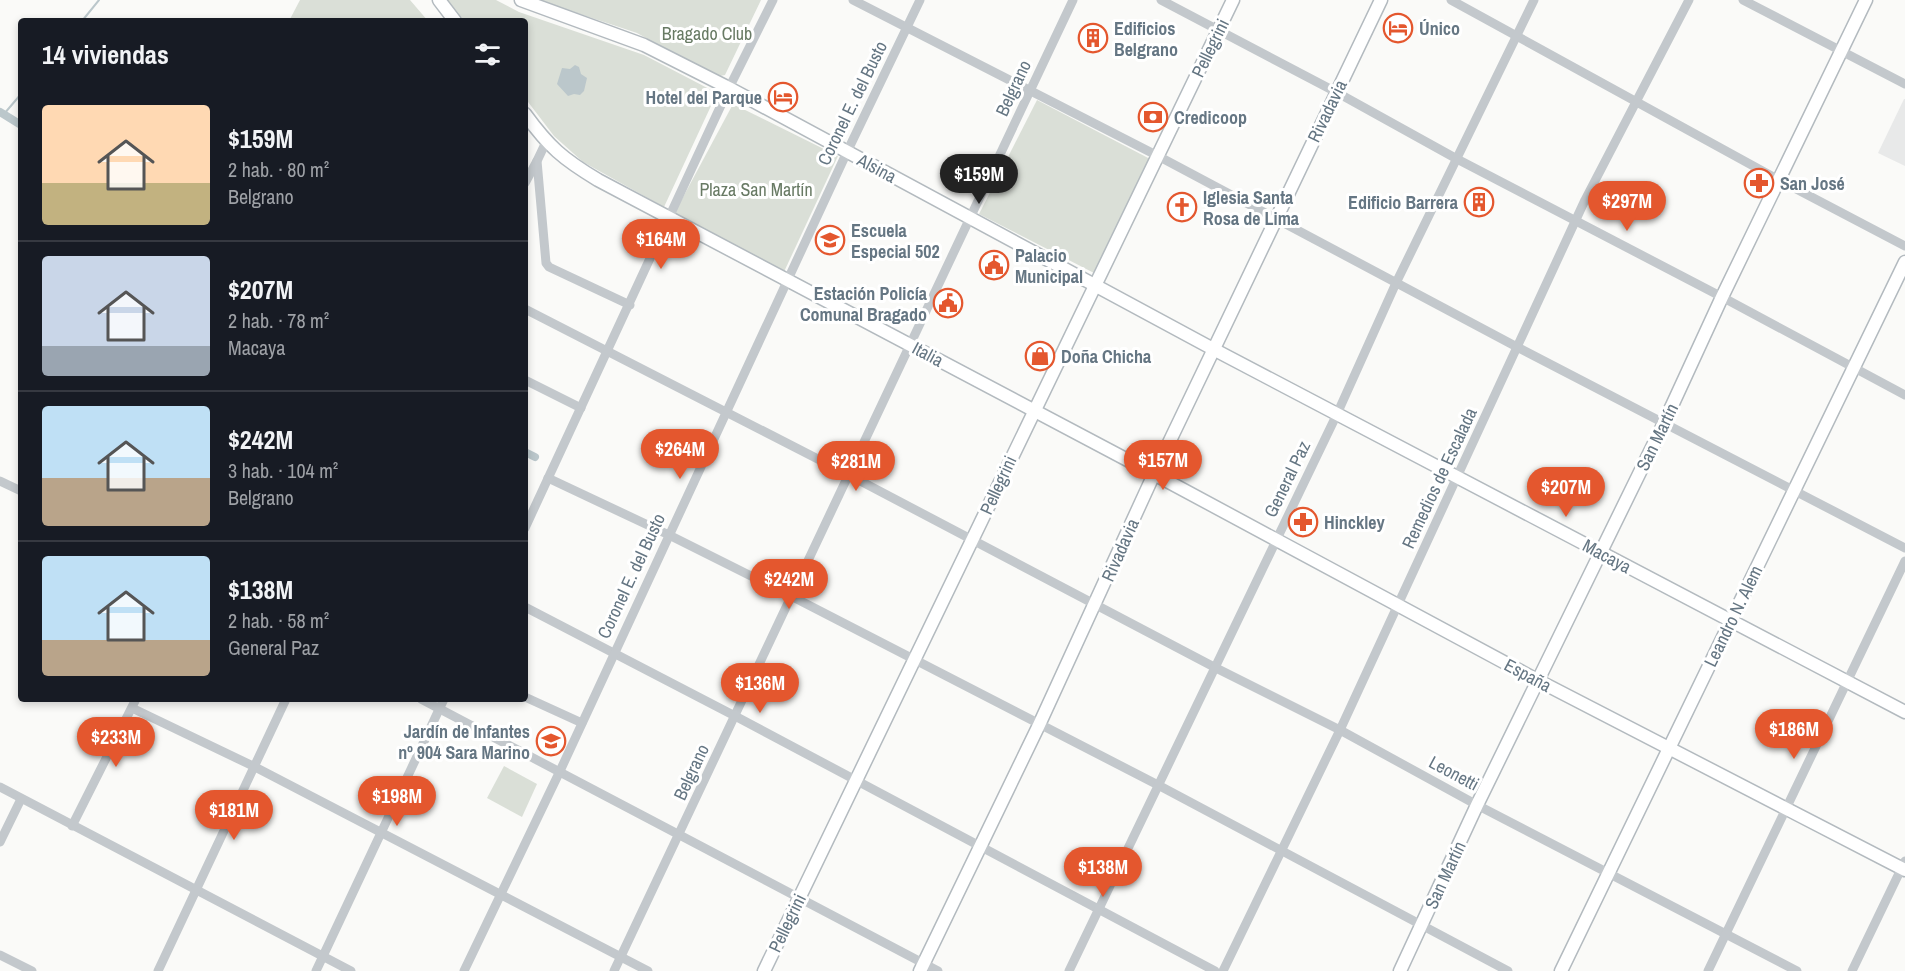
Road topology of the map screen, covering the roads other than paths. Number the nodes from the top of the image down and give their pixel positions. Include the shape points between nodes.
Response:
1 (438, 0) edge
2 (521, 0) edge
3 (773, 0) edge
4 (853, 0) edge
5 (920, 0) edge
6 (1073, 0) edge
7 (1161, 0) edge
8 (1233, 0) edge
9 (1381, 0) edge
10 (1451, 0) edge
11 (1534, 0) edge
12 (1689, 0) edge
13 (1743, 0) edge
14 (1866, 0) edge
15 (453, 18) edge
16 (906, 28) junction
17 (1219, 31) junction
18 (1516, 36) junction
19 (1841, 51) junction
20 (1905, 84) edge
21 (729, 88) junction
22 (1030, 92) junction
23 (1336, 92) junction
24 (1637, 102) junction
25 (528, 118) edge
26 (546, 142) junction
27 (847, 152) junction
28 (1158, 156) junction
29 (1457, 159) junction
30 (537, 161) junction
31 (528, 178) edge
32 (1779, 180) junction
33 (670, 217) junction
34 (971, 218) junction
35 (1276, 218) junction
36 (1576, 221) junction
37 (1905, 246) edge
38 (1905, 262) edge
39 (787, 280) junction
40 (1396, 283) junction
41 (1096, 285) junction
42 (1722, 297) junction
43 (630, 305) junction
44 (528, 311) edge
45 (910, 345) junction
46 (1517, 347) junction
47 (1215, 350) junction
48 (608, 351) junction
49 (1853, 368) junction
50 (528, 382) edge
51 (1905, 395) edge
52 (581, 408) junction
53 (1034, 410) junction
54 (726, 412) junction
55 (1337, 414) junction
56 (1664, 423) junction
57 (1154, 474) junction
58 (849, 475) junction
59 (549, 478) junction
60 (1457, 478) junction
61 (0, 481) edge
62 (1794, 489) junction
63 (18, 490) edge
64 (528, 522) edge
65 (669, 535) junction
66 (973, 539) junction
67 (1276, 541) junction
68 (1905, 548) edge
69 (1600, 552) junction
70 (1905, 561) edge
71 (792, 596) junction
72 (1096, 604) junction
73 (1398, 606) junction
74 (528, 609) edge
75 (1731, 621) junction
76 (614, 653) junction
77 (914, 661) junction
78 (1216, 668) junction
79 (1537, 680) junction
80 (1847, 682) junction
81 (528, 698) edge
82 (285, 702) edge
83 (427, 702) edge
84 (443, 702) edge
85 (134, 703) edge
86 (440, 709) junction
87 (1905, 712) edge
88 (735, 716) junction
89 (582, 723) junction
90 (1039, 725) junction
91 (1340, 730) junction
92 (1669, 748) junction
93 (253, 766) junction
94 (560, 771) junction
95 (855, 780) junction
96 (1158, 785) junction
97 (0, 787) edge
98 (21, 799) junction
99 (1477, 804) junction
100 (1785, 806) junction
101 (72, 826) junction
102 (381, 834) junction
103 (680, 834) junction
104 (0, 842) edge
105 (980, 848) junction
106 (1282, 850) junction
107 (1904, 866) edge
108 (1609, 872) junction
109 (196, 891) junction
110 (500, 894) junction
111 (799, 898) junction
112 (1097, 910) junction
113 (1422, 926) junction
114 (1726, 935) junction
115 (0, 955) edge
116 (621, 956) junction
117 (323, 957) junction
118 (922, 967) edge
119 (32, 971) edge
120 (158, 971) edge
121 (316, 971) edge
122 (351, 971) edge
123 (464, 971) edge
124 (614, 971) edge
125 (648, 971) edge
126 (764, 971) edge
127 (938, 971) edge
128 (1069, 971) edge
129 (1215, 971) edge
130 (1223, 971) edge
131 (1400, 971) edge
132 (1508, 971) edge
133 (1561, 971) edge
134 (1708, 971) edge
135 (1797, 971) edge
136 (1852, 971) edge

1 - 15 main road
2 - 21 main road, Alsina via 644,45
3 - 21 street
4 - 16 street
5 - 16 street, Coronel E. del Busto
6 - 22 street, Belgrano
7 - 17 street
8 - 17 main road, Pellegrini
9 - 23 main road, Rivadavia
10 - 18 street
11 - 18 street, General Paz
12 - 24 street, Remedios de Escalada
13 - 19 street
14 - 19 main road, San Martín
16 - 22 street
16 - 27 street, Coronel E. del Busto
17 - 23 street
17 - 28 main road, Pellegrini
18 - 24 street
18 - 29 street, General Paz
19 - 20 street
19 - 32 main road, San Martín
21 - 27 main road, Alsina
21 - 33 street
22 - 28 street
22 - 34 street, Belgrano
23 - 29 street
23 - 35 main road, Rivadavia
24 - 32 street
24 - 36 street, Remedios de Escalada
25 - 26 main road, Italia
26 - 30 street
26 - 33 main road, Italia via 590,175
27 - 34 main road, Alsina
27 - 39 street, Coronel E. del Busto
28 - 35 street
28 - 41 main road, Pellegrini
29 - 36 street
29 - 40 street, General Paz
30 - 31 street
30 - 43 street via 546,263
32 - 37 street
32 - 42 main road, San Martín
33 - 39 main road, Italia
33 - 43 street
34 - 41 main road, Alsina
34 - 45 street, Belgrano
35 - 40 street
35 - 47 main road, Rivadavia
36 - 42 street
36 - 46 street, Remedios de Escalada
38 - 49 main road, Leandro N. Alem
39 - 45 main road, Italia
39 - 54 street, Coronel E. del Busto
40 - 46 street
40 - 55 street, General Paz
41 - 47 main road, Alsina
41 - 53 main road, Pellegrini
42 - 49 street
42 - 56 main road, San Martín
43 - 48 street
44 - 48 street, Leonetti
45 - 53 main road, Italia
45 - 58 street, Belgrano
46 - 56 street
46 - 60 street, Remedios de Escalada
47 - 55 main road, Macaya
47 - 57 main road, Rivadavia
48 - 52 street
48 - 54 street, Leonetti
49 - 51 street
49 - 62 main road, Leandro N. Alem
50 - 52 street
52 - 59 street
53 - 57 main road, Italia
53 - 66 main road, Pellegrini
54 - 58 street, Leonetti
54 - 65 street, Coronel E. del Busto
55 - 60 main road, Macaya
55 - 67 street, General Paz
56 - 62 street
56 - 69 main road, San Martín
57 - 67 main road, España
57 - 72 main road, Rivadavia
58 - 66 street, Leonetti
58 - 71 street, Belgrano
59 - 64 street
59 - 65 street
60 - 69 main road, Macaya
60 - 73 street, Remedios de Escalada
61 - 63 street
62 - 68 street
62 - 75 main road, Leandro N. Alem
65 - 71 street
65 - 76 street, Coronel E. del Busto
66 - 72 street, Leonetti
66 - 77 main road, Pellegrini
67 - 73 main road, España
67 - 78 street, General Paz
69 - 75 main road, Macaya
69 - 79 main road, San Martín
70 - 80 street
71 - 77 street
71 - 88 street, Belgrano
72 - 78 street, Leonetti
72 - 90 main road, Rivadavia
73 - 79 main road, España
73 - 91 street, Remedios de Escalada
74 - 76 street
75 - 80 main road, Macaya
75 - 92 main road, Leandro N. Alem
76 - 88 street
76 - 89 street, Coronel E. del Busto
77 - 90 street
77 - 95 main road, Pellegrini
78 - 91 street, Leonetti
78 - 96 street, General Paz
79 - 92 main road, España
79 - 99 main road, San Martín
80 - 87 main road, Macaya
80 - 100 street
81 - 89 street
82 - 93 street
83 - 86 street
84 - 86 street
85 - 93 street
85 - 101 street
86 - 94 street
86 - 102 street
88 - 95 street
88 - 103 street, Belgrano
89 - 94 street, Coronel E. del Busto
90 - 96 street
90 - 105 main road, Rivadavia
91 - 99 street, Leonetti
91 - 106 street, Remedios de Escalada
92 - 100 main road, España
92 - 108 main road, Leandro N. Alem
93 - 102 street
93 - 109 street
94 - 103 street
94 - 110 street, Coronel E. del Busto
95 - 105 street
95 - 111 main road, Pellegrini
96 - 106 street
96 - 112 street, General Paz
97 - 98 street
98 - 101 street
98 - 104 street
99 - 108 street, Leonetti
99 - 113 main road, San Martín
100 - 107 main road, España
100 - 114 street
101 - 109 street
102 - 110 street
102 - 117 street
103 - 111 street
103 - 116 street, Belgrano
105 - 112 street
105 - 118 main road, Rivadavia
106 - 113 street
106 - 130 street, Remedios de Escalada
107 - 136 street
108 - 114 street, Leonetti
108 - 133 main road, Leandro N. Alem
109 - 117 street
109 - 120 street
110 - 116 street
110 - 123 street, Coronel E. del Busto
111 - 118 street
111 - 126 main road, Pellegrini
112 - 128 street, General Paz
112 - 129 street
113 - 131 main road, San Martín
113 - 132 street
114 - 134 street
114 - 135 street, Leonetti
115 - 119 street
116 - 124 street, Belgrano
116 - 125 street
117 - 121 street
117 - 122 street
118 - 127 street

